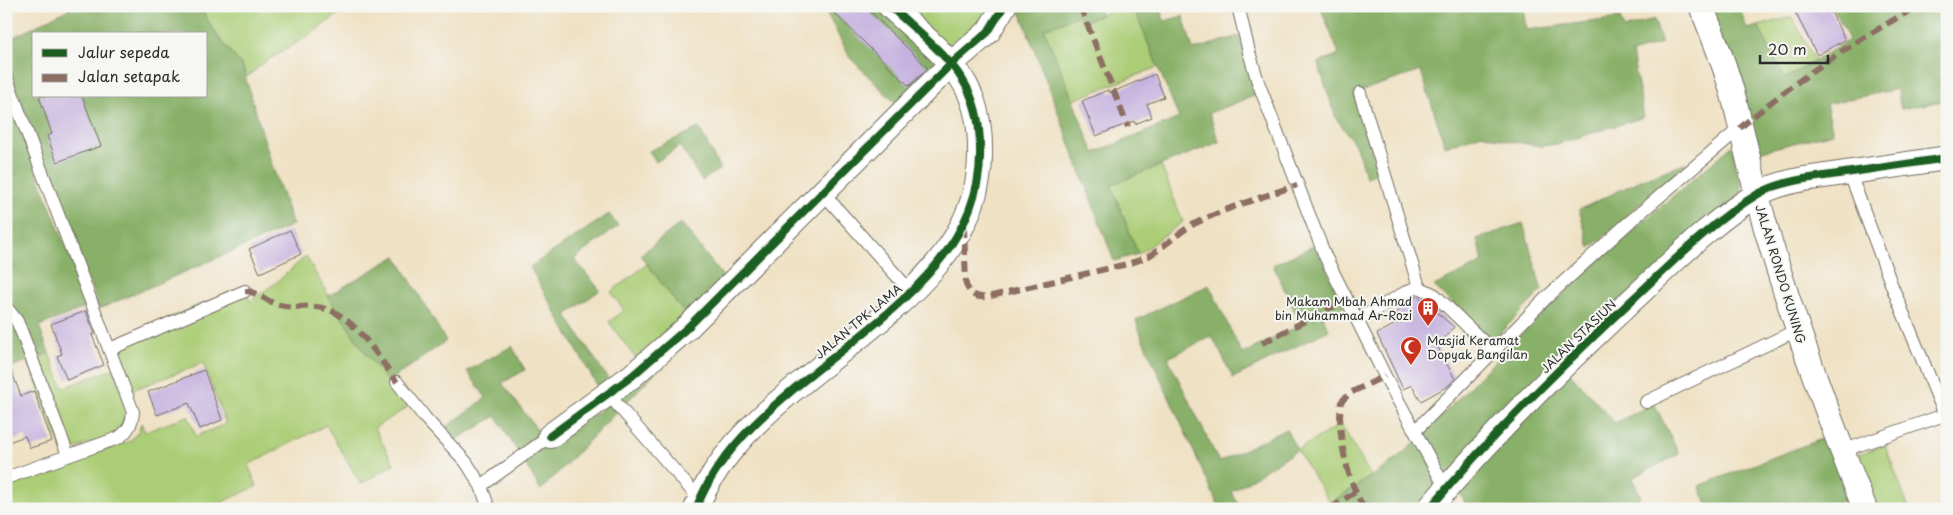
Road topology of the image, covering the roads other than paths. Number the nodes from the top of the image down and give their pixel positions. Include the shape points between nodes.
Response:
1 (890, 6) edge
2 (1004, 6) edge
3 (1238, 6) edge
4 (1701, 6) edge
5 (950, 64) junction
6 (6, 77) edge
7 (1360, 93) dead end
8 (1740, 128) junction
9 (1947, 158) edge
10 (1848, 171) junction
11 (823, 193) junction
12 (1758, 194) junction
13 (1419, 287) junction
14 (245, 291) dead end
15 (911, 292) junction
16 (6, 307) edge
17 (1357, 320) junction
18 (1797, 330) junction
19 (110, 349) junction
20 (1493, 351) junction
21 (396, 382) dead end
22 (608, 394) junction
23 (1646, 402) dead end
24 (1946, 414) edge
25 (1415, 431) junction
26 (550, 436) joint
27 (1842, 451) junction
28 (68, 455) junction
29 (6, 478) edge
30 (481, 486) junction
31 (1446, 489) junction
32 (698, 504) edge
33 (489, 509) edge
34 (1429, 509) edge
35 (1865, 509) edge

1 - 5 street, JALAN TPK LAMA
2 - 5 street via 988,32
3 - 17 lane via 1258,82 1297,185 1325,256
4 - 8 street, JALAN RONDO KUNING via 1723,63
5 - 11 street
5 - 15 street, JALAN TPK LAMA via 962,80 977,117 981,156 979,180 964,225
6 - 19 lane
7 - 13 lane
8 - 12 street, JALAN RONDO KUNING
8 - 20 lane via 1545,298
9 - 10 street, JALAN STASIUN
10 - 12 street, JALAN STASIUN via 1784,183
10 - 24 lane
11 - 15 lane
11 - 22 street via 687,328
12 - 18 street, JALAN RONDO KUNING
12 - 31 street, JALAN STASIUN via 1690,246 1570,358
13 - 17 lane
13 - 20 lane via 1435,295
14 - 19 lane
15 - 32 street, JALAN TPK LAMA via 760,418 728,454
16 - 28 lane via 17,321
17 - 25 lane
18 - 23 lane
18 - 27 street, JALAN RONDO KUNING
19 - 28 lane via 131,404 133,420 118,438
20 - 25 lane
21 - 30 lane via 466,462
22 - 26 street
22 - 32 lane
24 - 27 lane
25 - 31 lane
26 - 30 lane
27 - 35 street, JALAN RONDO KUNING
28 - 29 lane
30 - 33 lane
31 - 34 street, JALAN STASIUN

